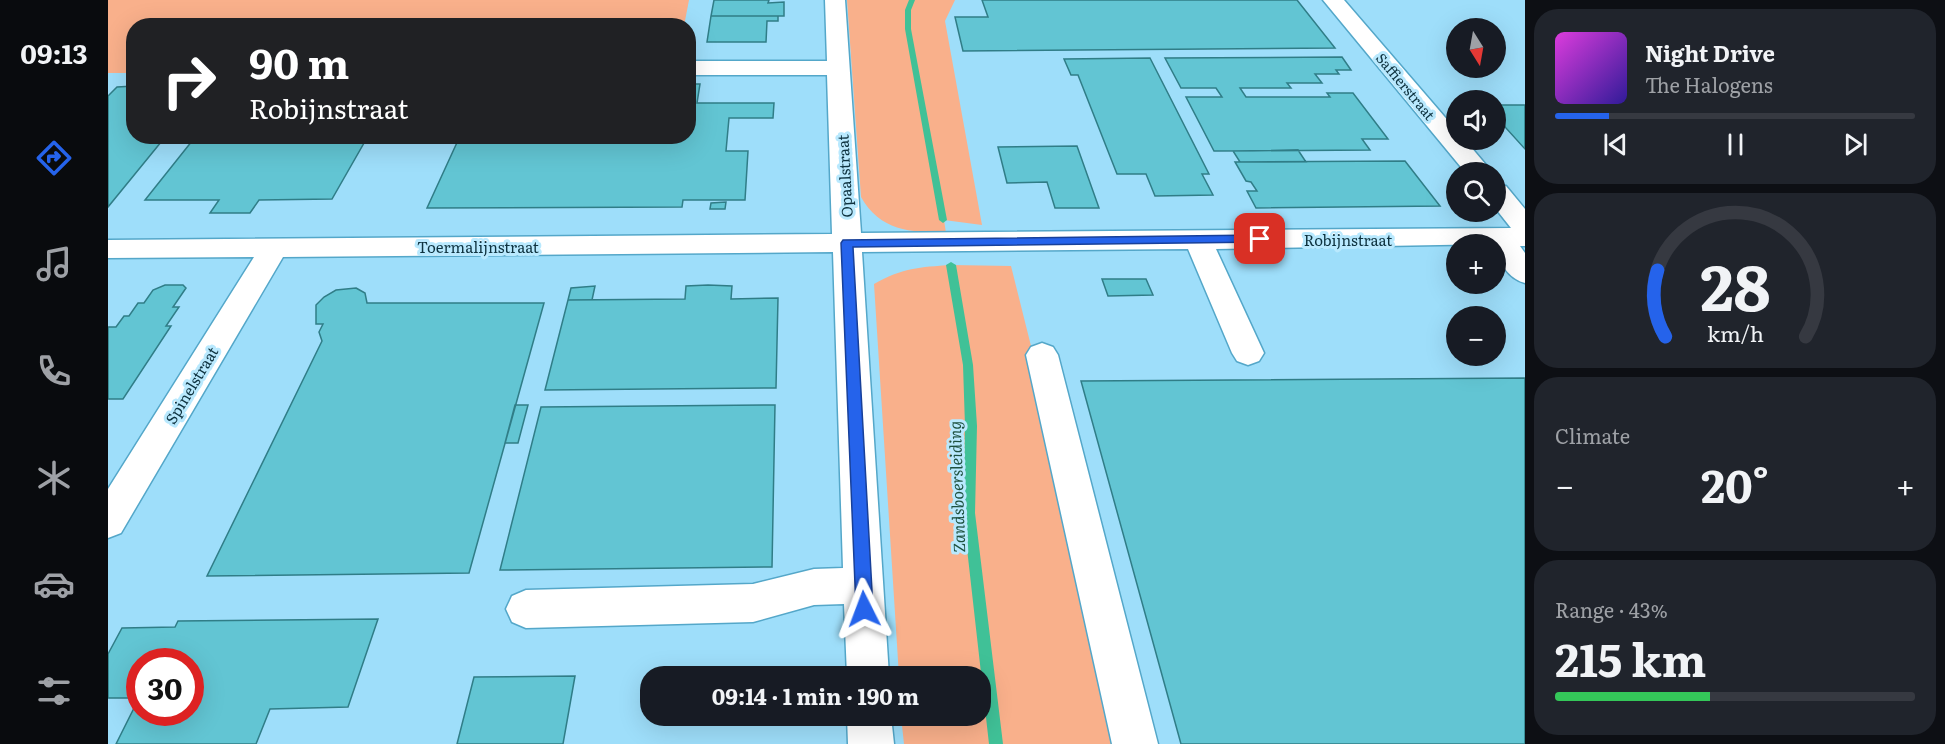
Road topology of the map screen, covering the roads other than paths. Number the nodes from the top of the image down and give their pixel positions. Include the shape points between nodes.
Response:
1 (835, 0) edge
2 (1333, 0) edge
3 (696, 68) edge
4 (838, 68) junction
5 (1471, 162) edge
6 (1506, 204) edge
7 (1525, 227) edge
8 (1511, 237) edge
9 (1198, 240) junction
10 (847, 243) junction
11 (274, 248) junction
12 (108, 249) edge
13 (1525, 273) edge
14 (1248, 353) dead end
15 (1042, 355) dead end
16 (108, 522) edge
17 (863, 586) junction
18 (526, 609) dead end
19 (867, 666) edge
20 (870, 726) edge
21 (871, 744) edge
22 (1135, 744) edge

1 - 4 street, Opaalstraat
2 - 5 street, Saffierstraat
3 - 4 street
4 - 10 street, Opaalstraat
6 - 7 street
8 - 9 street, Robijnstraat
8 - 13 street
9 - 10 street, Robijnstraat
9 - 14 street
10 - 11 street, Toermalijnstraat
10 - 17 street, Opaalstraat
11 - 12 street, Toermalijnstraat
11 - 16 street, Spinelstraat
15 - 22 street
17 - 18 street via 814,588 753,603
17 - 19 street, Opaalstraat
20 - 21 street

